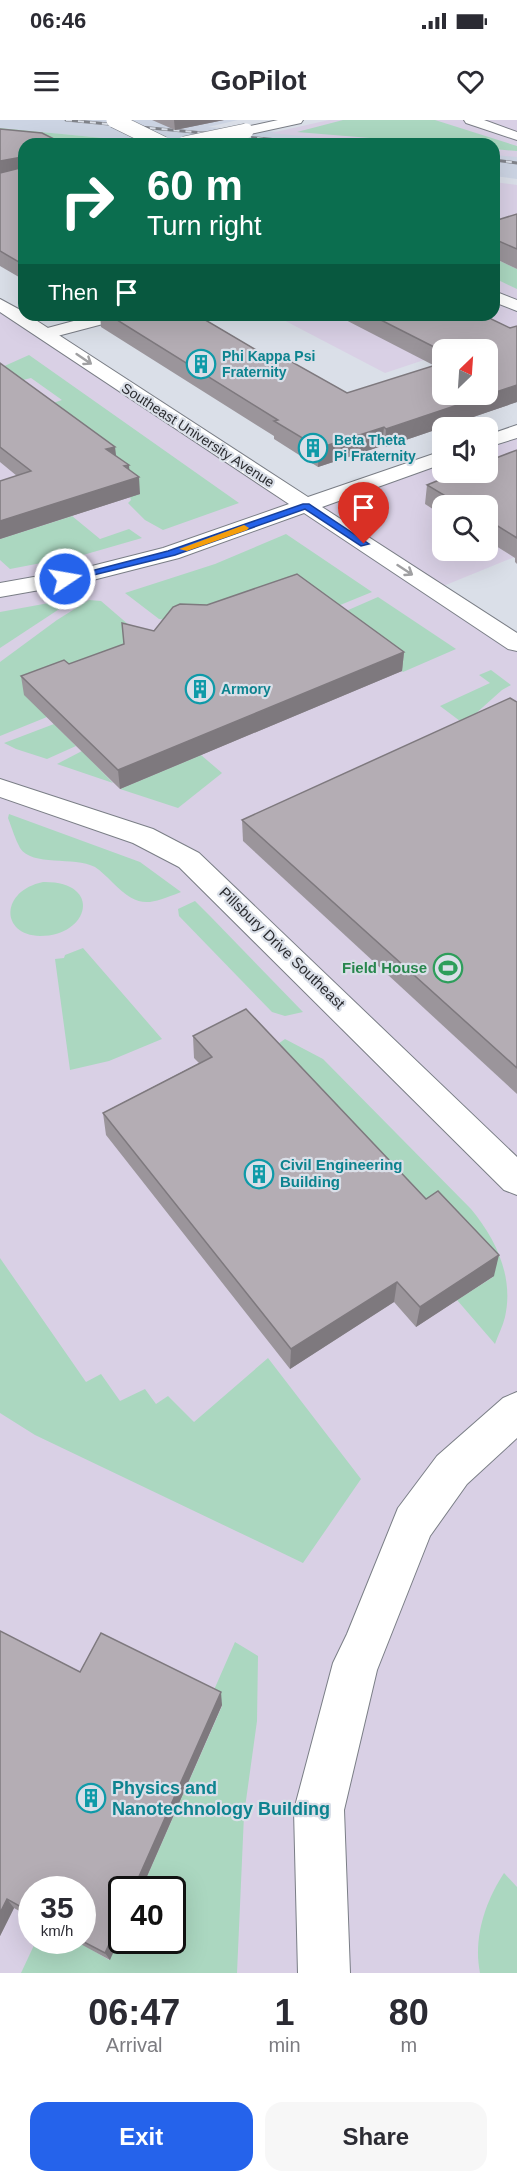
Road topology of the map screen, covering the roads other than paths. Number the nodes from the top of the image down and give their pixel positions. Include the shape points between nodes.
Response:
1 (114, 120) edge
2 (296, 120) edge
3 (471, 120) edge
4 (517, 136) edge
5 (152, 138) edge
6 (213, 138) edge
7 (500, 299) edge
8 (0, 304) edge
9 (517, 306) edge
10 (18, 316) edge
11 (26, 321) edge
12 (94, 321) edge
13 (46, 334) junction
14 (517, 431) edge
15 (498, 438) edge
16 (432, 462) edge
17 (306, 506) junction
18 (0, 590) edge
19 (517, 644) edge
20 (0, 788) edge
21 (517, 1180) edge
22 (517, 1411) edge
23 (324, 1973) edge

1 - 5 street, bridge
2 - 6 street, bridge
3 - 4 street
7 - 9 street
8 - 10 street, Southeast University Avenue
11 - 13 street, Southeast University Avenue
12 - 13 street
13 -> 17 street, Southeast University Avenue
14 - 15 street
16 - 17 street
17 - 18 street via 171,553 85,575
17 -> 19 street, Southeast University Avenue
20 - 21 street, Pillsbury Drive Southeast via 143,836 189,860
22 - 23 street via 452,1470 413,1522 356,1663 319,1810

